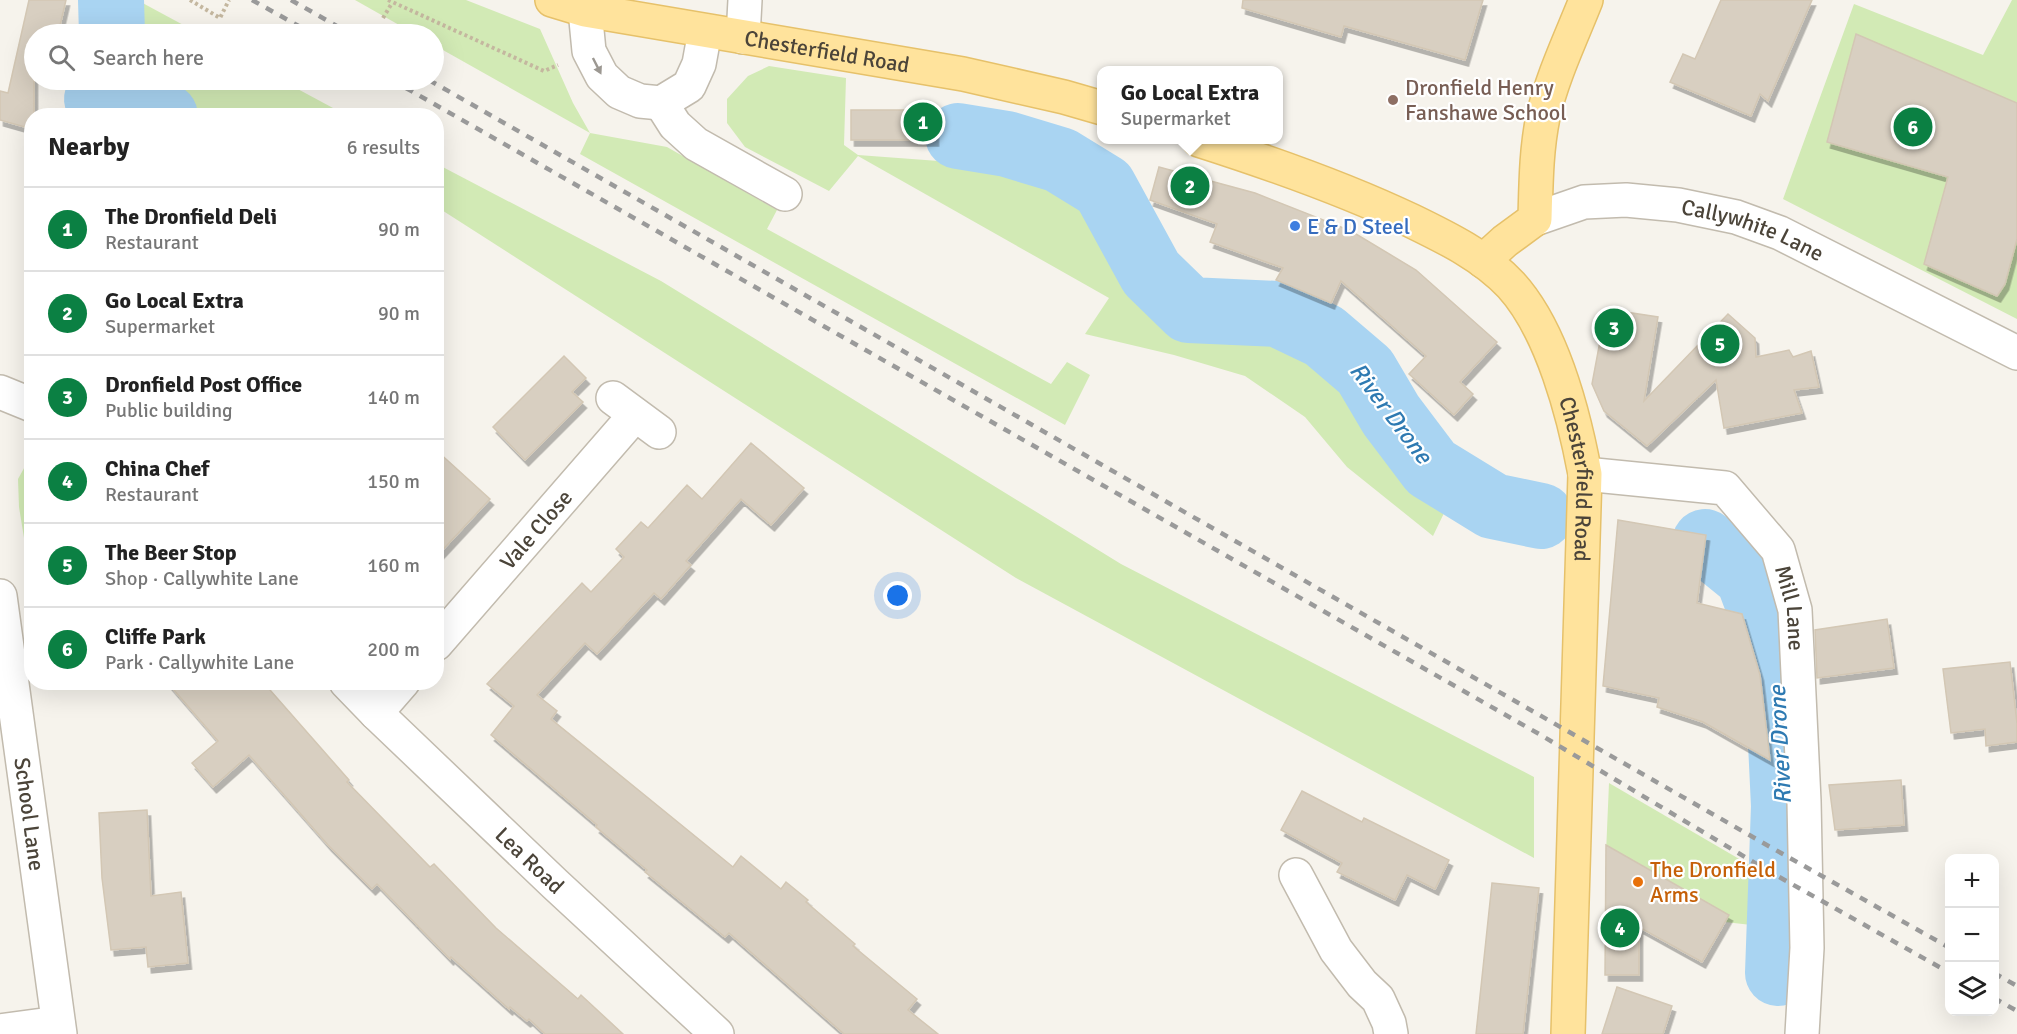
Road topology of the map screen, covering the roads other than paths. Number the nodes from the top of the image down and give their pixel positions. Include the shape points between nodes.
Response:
1 (552, 0) edge
2 (745, 0) edge
3 (1586, 0) edge
4 (585, 10) junction
5 (705, 31) junction
6 (743, 37) junction
7 (661, 103) junction
8 (1097, 107) edge
9 (1211, 144) edge
10 (785, 194) dead end
11 (1535, 219) junction
12 (1483, 261) junction
13 (2017, 353) edge
14 (0, 392) edge
15 (24, 402) edge
16 (636, 415) dead end
17 (1585, 474) junction
18 (0, 596) edge
19 (444, 635) edge
20 (354, 690) edge
21 (396, 690) edge
22 (376, 713) junction
23 (1296, 875) dead end
24 (59, 1029) edge
25 (0, 1031) edge
26 (717, 1034) edge
27 (1391, 1034) edge
28 (1568, 1034) edge
29 (1802, 1034) edge

1 - 4 main road, Chesterfield Road
2 - 6 street
3 - 11 main road via 1543,117 1536,164
4 - 5 main road, Chesterfield Road
4 -> 7 street via 589,51 602,76 619,92 640,101
5 - 6 main road, Chesterfield Road
5 - 7 street via 699,64 689,86
6 - 8 main road, Chesterfield Road via 963,74
7 - 10 street via 675,125 696,144
9 - 12 main road, Chesterfield Road via 1289,169 1391,211 1449,239
11 - 12 main road, Callywhite Lane
11 - 13 street, Callywhite Lane via 1584,202 1626,200 1678,205 1736,217 1780,233
12 - 17 main road, Chesterfield Road via 1511,286 1535,319 1566,397
14 - 15 street
16 - 19 street, Vale Close
17 - 28 main road, Chesterfield Road
17 - 29 street, Mill Lane via 1725,488 1778,550 1795,610 1807,948
18 - 24 street, School Lane
20 - 22 street, Lea Road
21 - 22 street
22 - 26 street, Lea Road
23 - 27 street via 1336,950 1378,999
24 - 25 street

